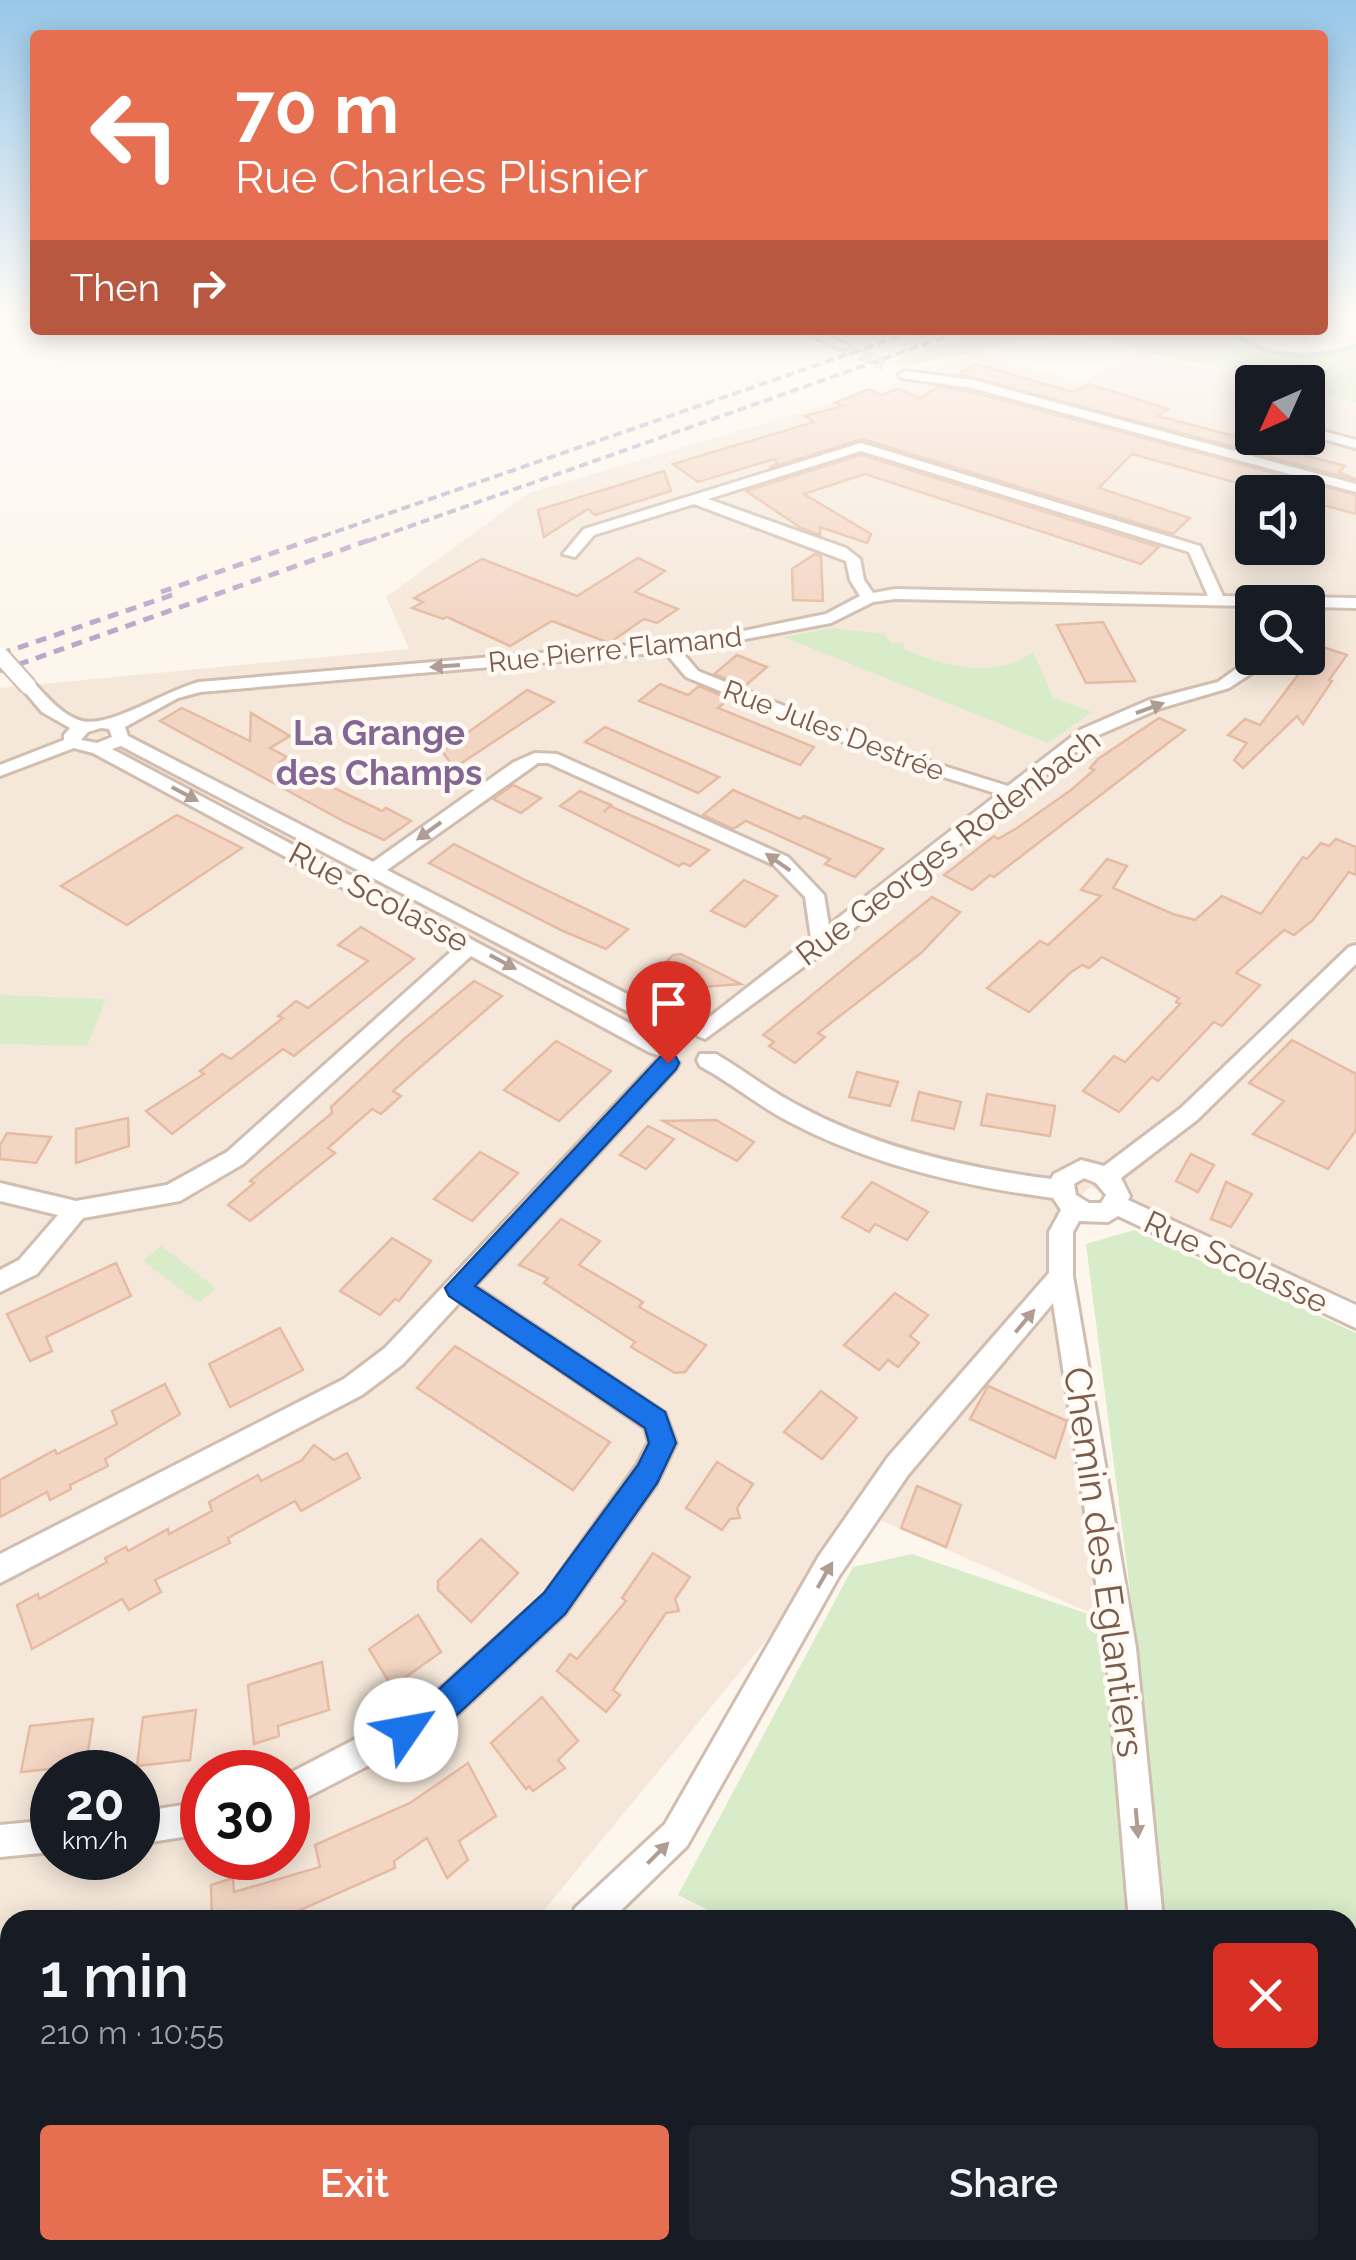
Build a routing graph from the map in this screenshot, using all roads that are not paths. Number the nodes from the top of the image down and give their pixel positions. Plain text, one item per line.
1 (1107, 421) edge
2 (1325, 436) edge
3 (1356, 444) edge
4 (1237, 456) joint
5 (1356, 488) edge
6 (694, 499) junction
7 (570, 554) dead end
8 (869, 598) junction
9 (1216, 600) junction
10 (1235, 601) edge
11 (1325, 603) edge
12 (1356, 603) edge
13 (670, 649) junction
14 (0, 655) edge
15 (1237, 675) edge
16 (118, 732) junction
17 (78, 736) junction
18 (98, 749) junction
19 (0, 771) edge
20 (1010, 792) junction
21 (376, 869) junction
22 (822, 943) junction
23 (471, 945) junction
24 (1356, 952) edge
25 (680, 1026) junction
26 (705, 1031) junction
27 (662, 1055) junction
28 (708, 1060) junction
29 (1107, 1176) junction
30 (0, 1192) edge
31 (1067, 1199) junction
32 (1116, 1205) junction
33 (76, 1210) junction
34 (1061, 1276) junction
35 (0, 1282) edge
36 (458, 1288) junction
37 (1356, 1318) edge
38 (0, 1569) edge
39 (310, 1780) edge
40 (30, 1838) edge
41 (0, 1841) edge
42 (598, 1910) edge
43 (1145, 1910) edge

1 - 4 street
2 - 3 street
4 - 5 street
6 - 7 street
6 - 8 street
6 - 9 street
8 - 9 street, Rue Pierre Flamand
8 - 13 street, Rue Pierre Flamand
9 - 10 street, Rue Pierre Flamand
11 - 12 street, Rue Pierre Flamand
13 -> 16 street, Rue Pierre Flamand
13 - 20 street, Rue Jules Destrée
14 - 17 street, bridge
20 -> 15 street, Rue Georges Rodenbach
16 - 17 street
16 - 18 street, Rue Pierre Flamand
16 - 21 street, Rue Scolasse
17 - 18 street, Rue Scolasse
17 - 19 street
18 -> 23 street, Rue Scolasse
20 - 22 street, Rue Georges Rodenbach
22 -> 21 street
21 - 25 street, Rue Scolasse
22 - 26 street, Rue Georges Rodenbach
23 -> 27 street, Rue Scolasse
23 - 33 street
24 - 29 street
25 - 26 street
25 - 27 street
26 - 28 street
27 - 28 street
27 - 36 street
28 - 31 street
29 - 31 street
29 - 32 street
30 - 33 street
31 - 32 street
31 - 34 street, Chemin des Eglantiers
32 - 37 street, Rue Scolasse
33 - 35 street
42 -> 34 street
34 -> 43 street, Chemin des Eglantiers
36 - 38 street
36 - 39 street
40 - 41 street

